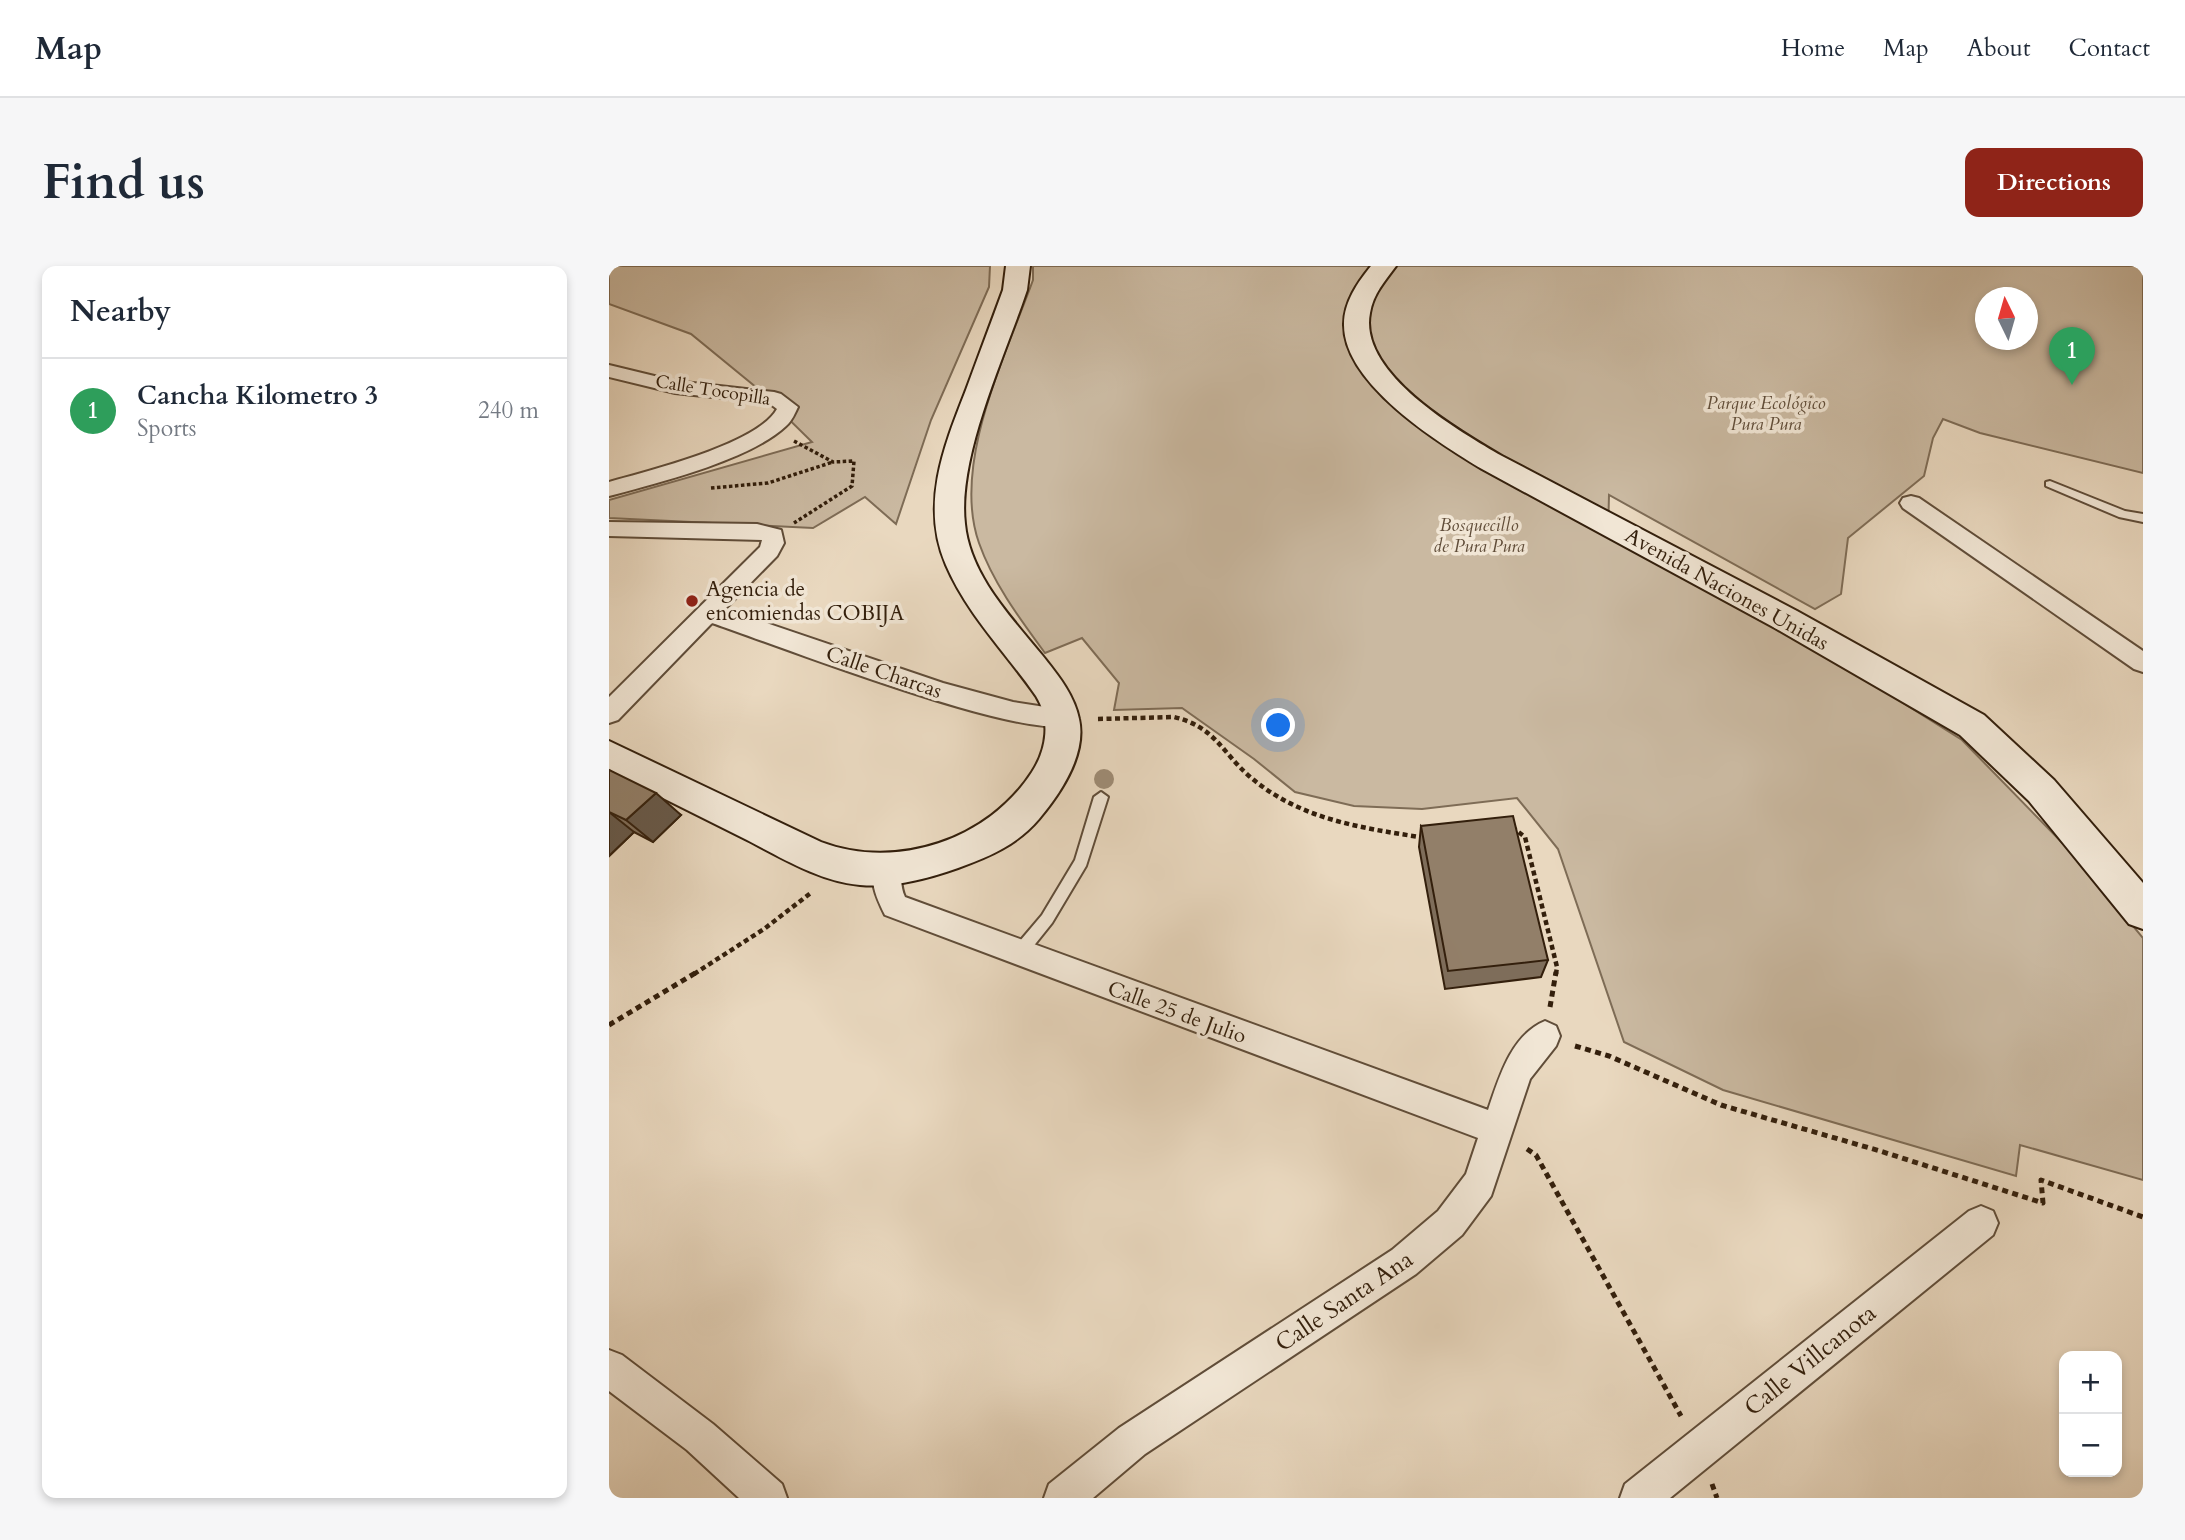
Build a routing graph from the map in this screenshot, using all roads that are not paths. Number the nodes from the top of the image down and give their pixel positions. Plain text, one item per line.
1 (1018, 266) edge
2 (1384, 266) edge
3 (609, 371) edge
4 (2050, 484) dead end
5 (609, 489) edge
6 (1911, 503) dead end
7 (2143, 518) edge
8 (609, 529) edge
9 (709, 613) junction
10 (2143, 663) edge
11 (609, 712) edge
12 (1062, 718) junction
13 (609, 755) edge
14 (1101, 797) dead end
15 (887, 869) junction
16 (2143, 912) edge
17 (1019, 953) junction
18 (1545, 1036) road end
19 (1497, 1129) junction
20 (1982, 1223) dead end
21 (609, 1368) edge
22 (768, 1498) edge
23 (1063, 1498) edge
24 (1639, 1498) edge

1 - 12 street
2 - 16 street, Avenida Naciones Unidas
3 - 5 street, Calle Tocopilla
4 - 7 lane
6 - 10 street
8 - 9 street
9 - 11 street
9 - 12 street, Calle Charcas
12 - 15 street
13 - 15 street
14 - 17 lane
15 - 17 street, Calle 25 de Julio
17 - 19 street, Calle 25 de Julio
18 - 19 street, Calle Santa Ana
19 - 23 street, Calle Santa Ana
20 - 24 street, Calle Villcanota
21 - 22 street

